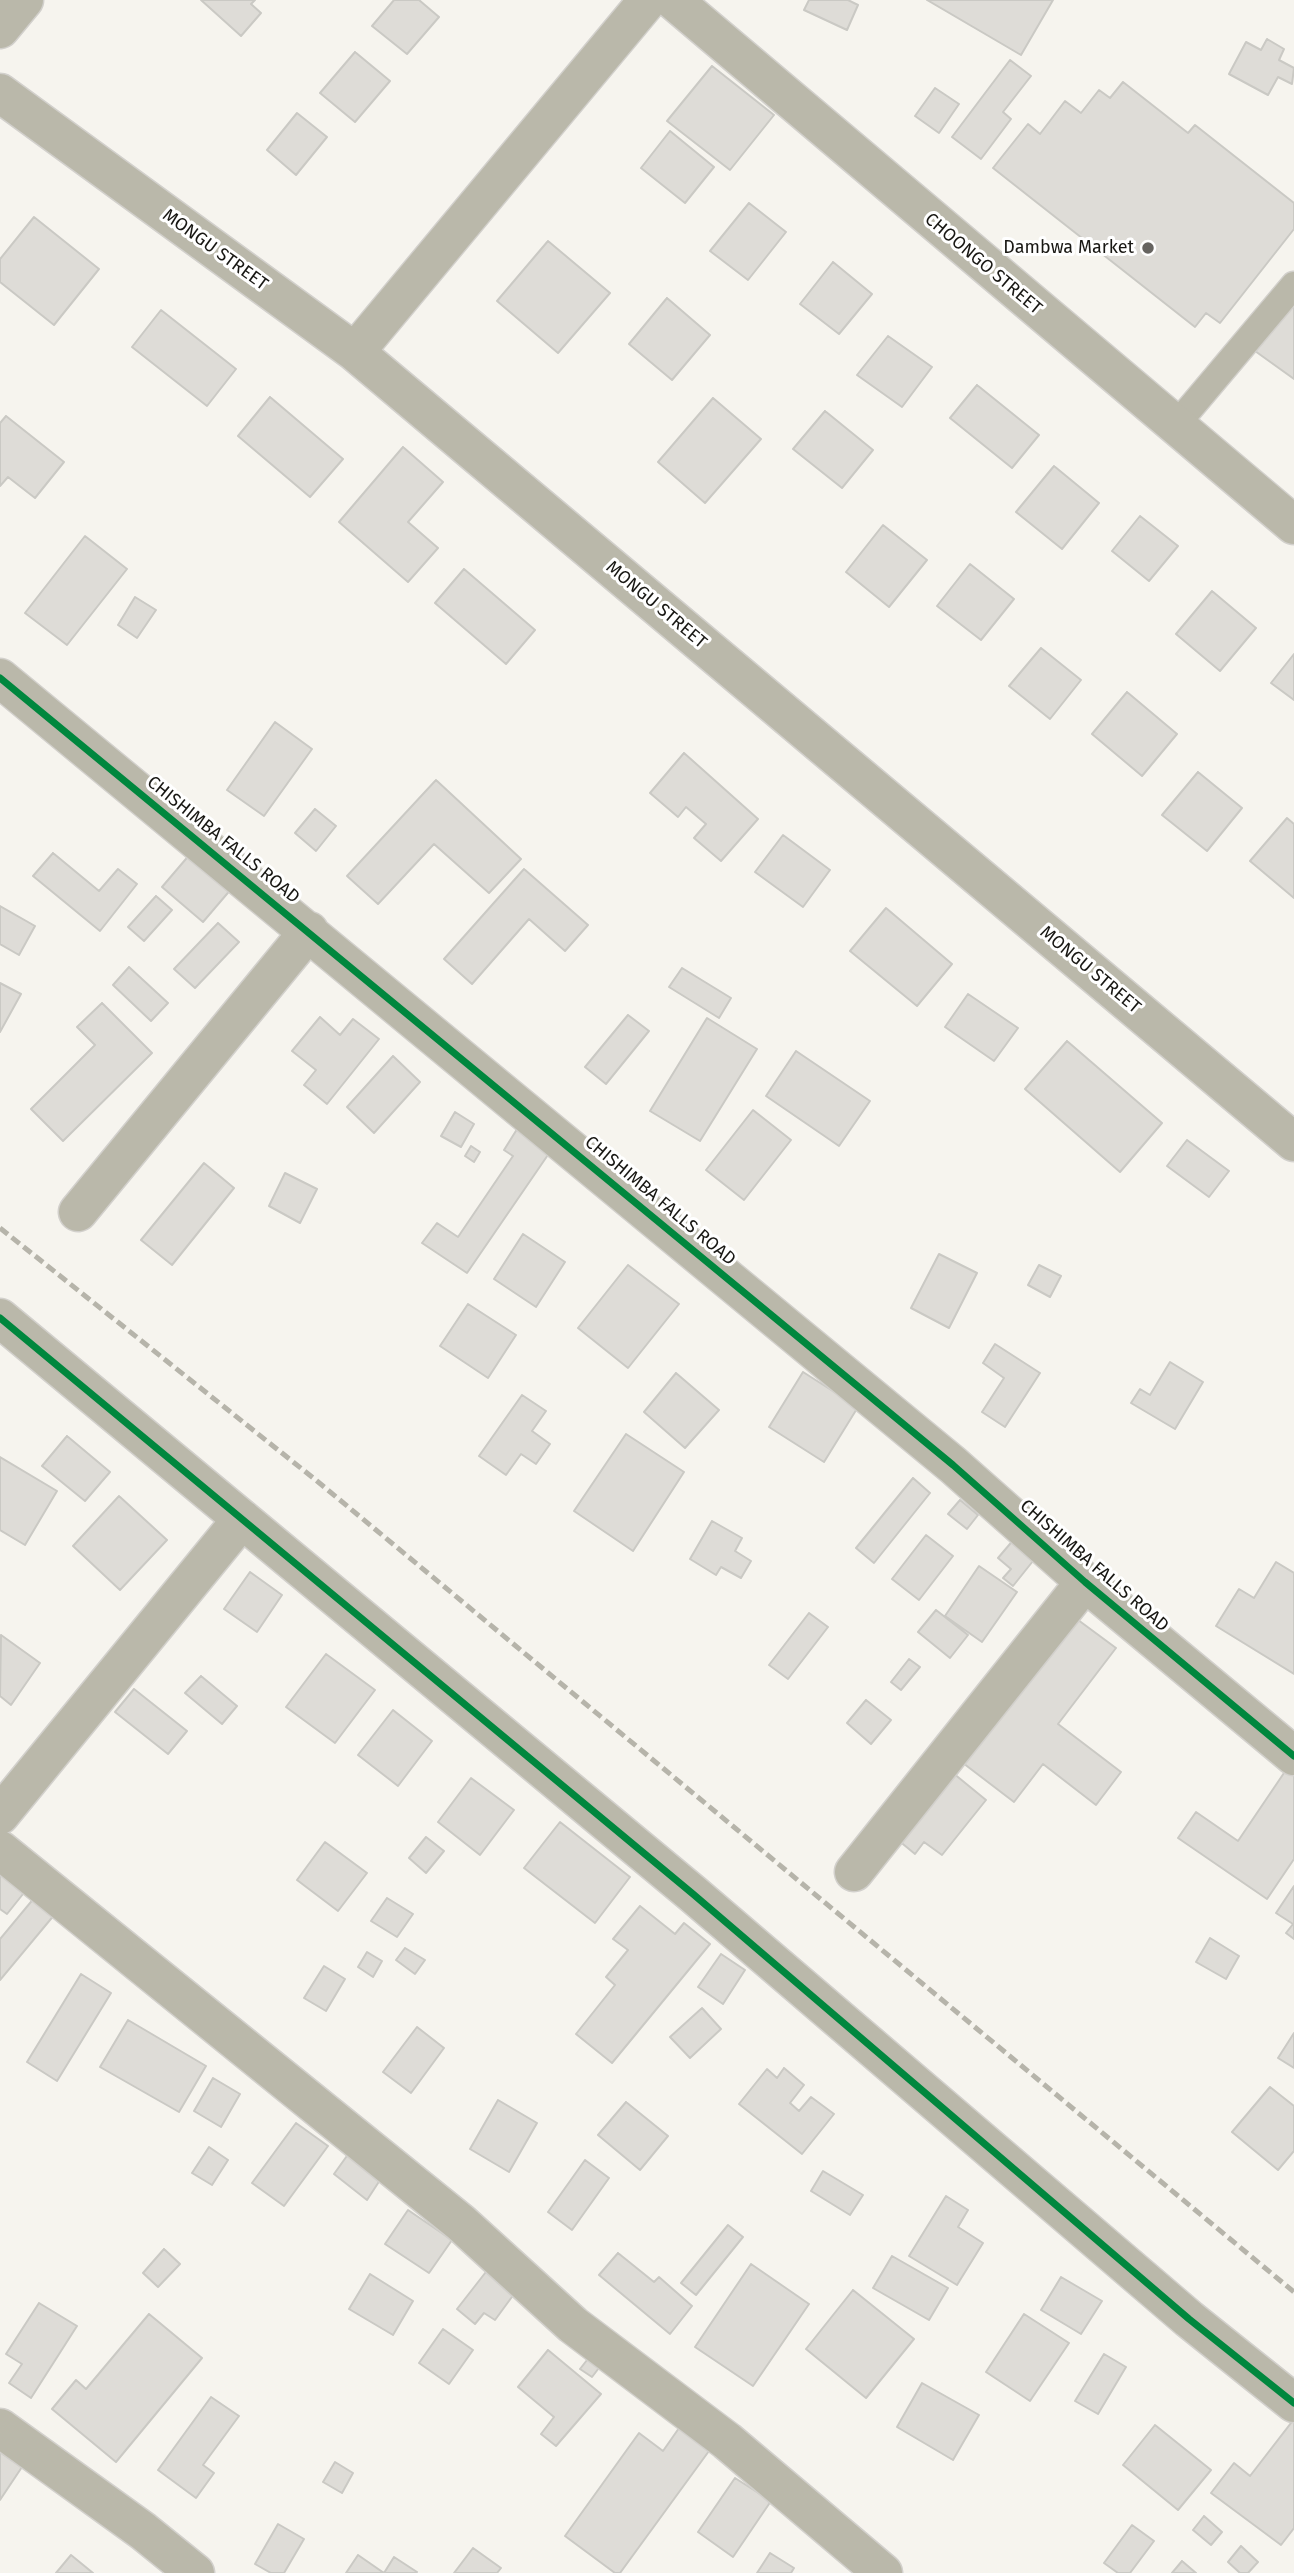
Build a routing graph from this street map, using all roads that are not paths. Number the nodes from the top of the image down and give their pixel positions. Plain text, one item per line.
1 (24, 0) edge
2 (648, 0) edge
3 (673, 0) edge
4 (0, 29) edge
5 (0, 93) edge
6 (1294, 285) edge
7 (355, 352) junction
8 (1176, 425) junction
9 (1294, 525) edge
10 (0, 678) edge
11 (309, 930) junction
12 (1294, 1142) edge
13 (78, 1212) dead end
14 (0, 1318) edge
15 (242, 1519) junction
16 (1085, 1582) junction
17 (1294, 1756) edge
18 (0, 1815) edge
19 (0, 1850) edge
20 (854, 1872) dead end
21 (1294, 2403) edge
22 (0, 2428) edge
23 (195, 2573) edge
24 (883, 2573) edge

1 - 4 street
2 - 7 street
3 - 8 street, CHOONGO STREET
5 - 7 street, MONGU STREET
6 - 8 lane
7 - 12 street, MONGU STREET
8 - 9 street, CHOONGO STREET
10 - 11 street, CHISHIMBA FALLS ROAD
11 - 13 street
11 - 16 street, CHISHIMBA FALLS ROAD
14 - 15 street
15 - 18 street
15 - 21 street
16 - 17 street, CHISHIMBA FALLS ROAD
16 - 20 street
19 - 24 street
22 - 23 street

